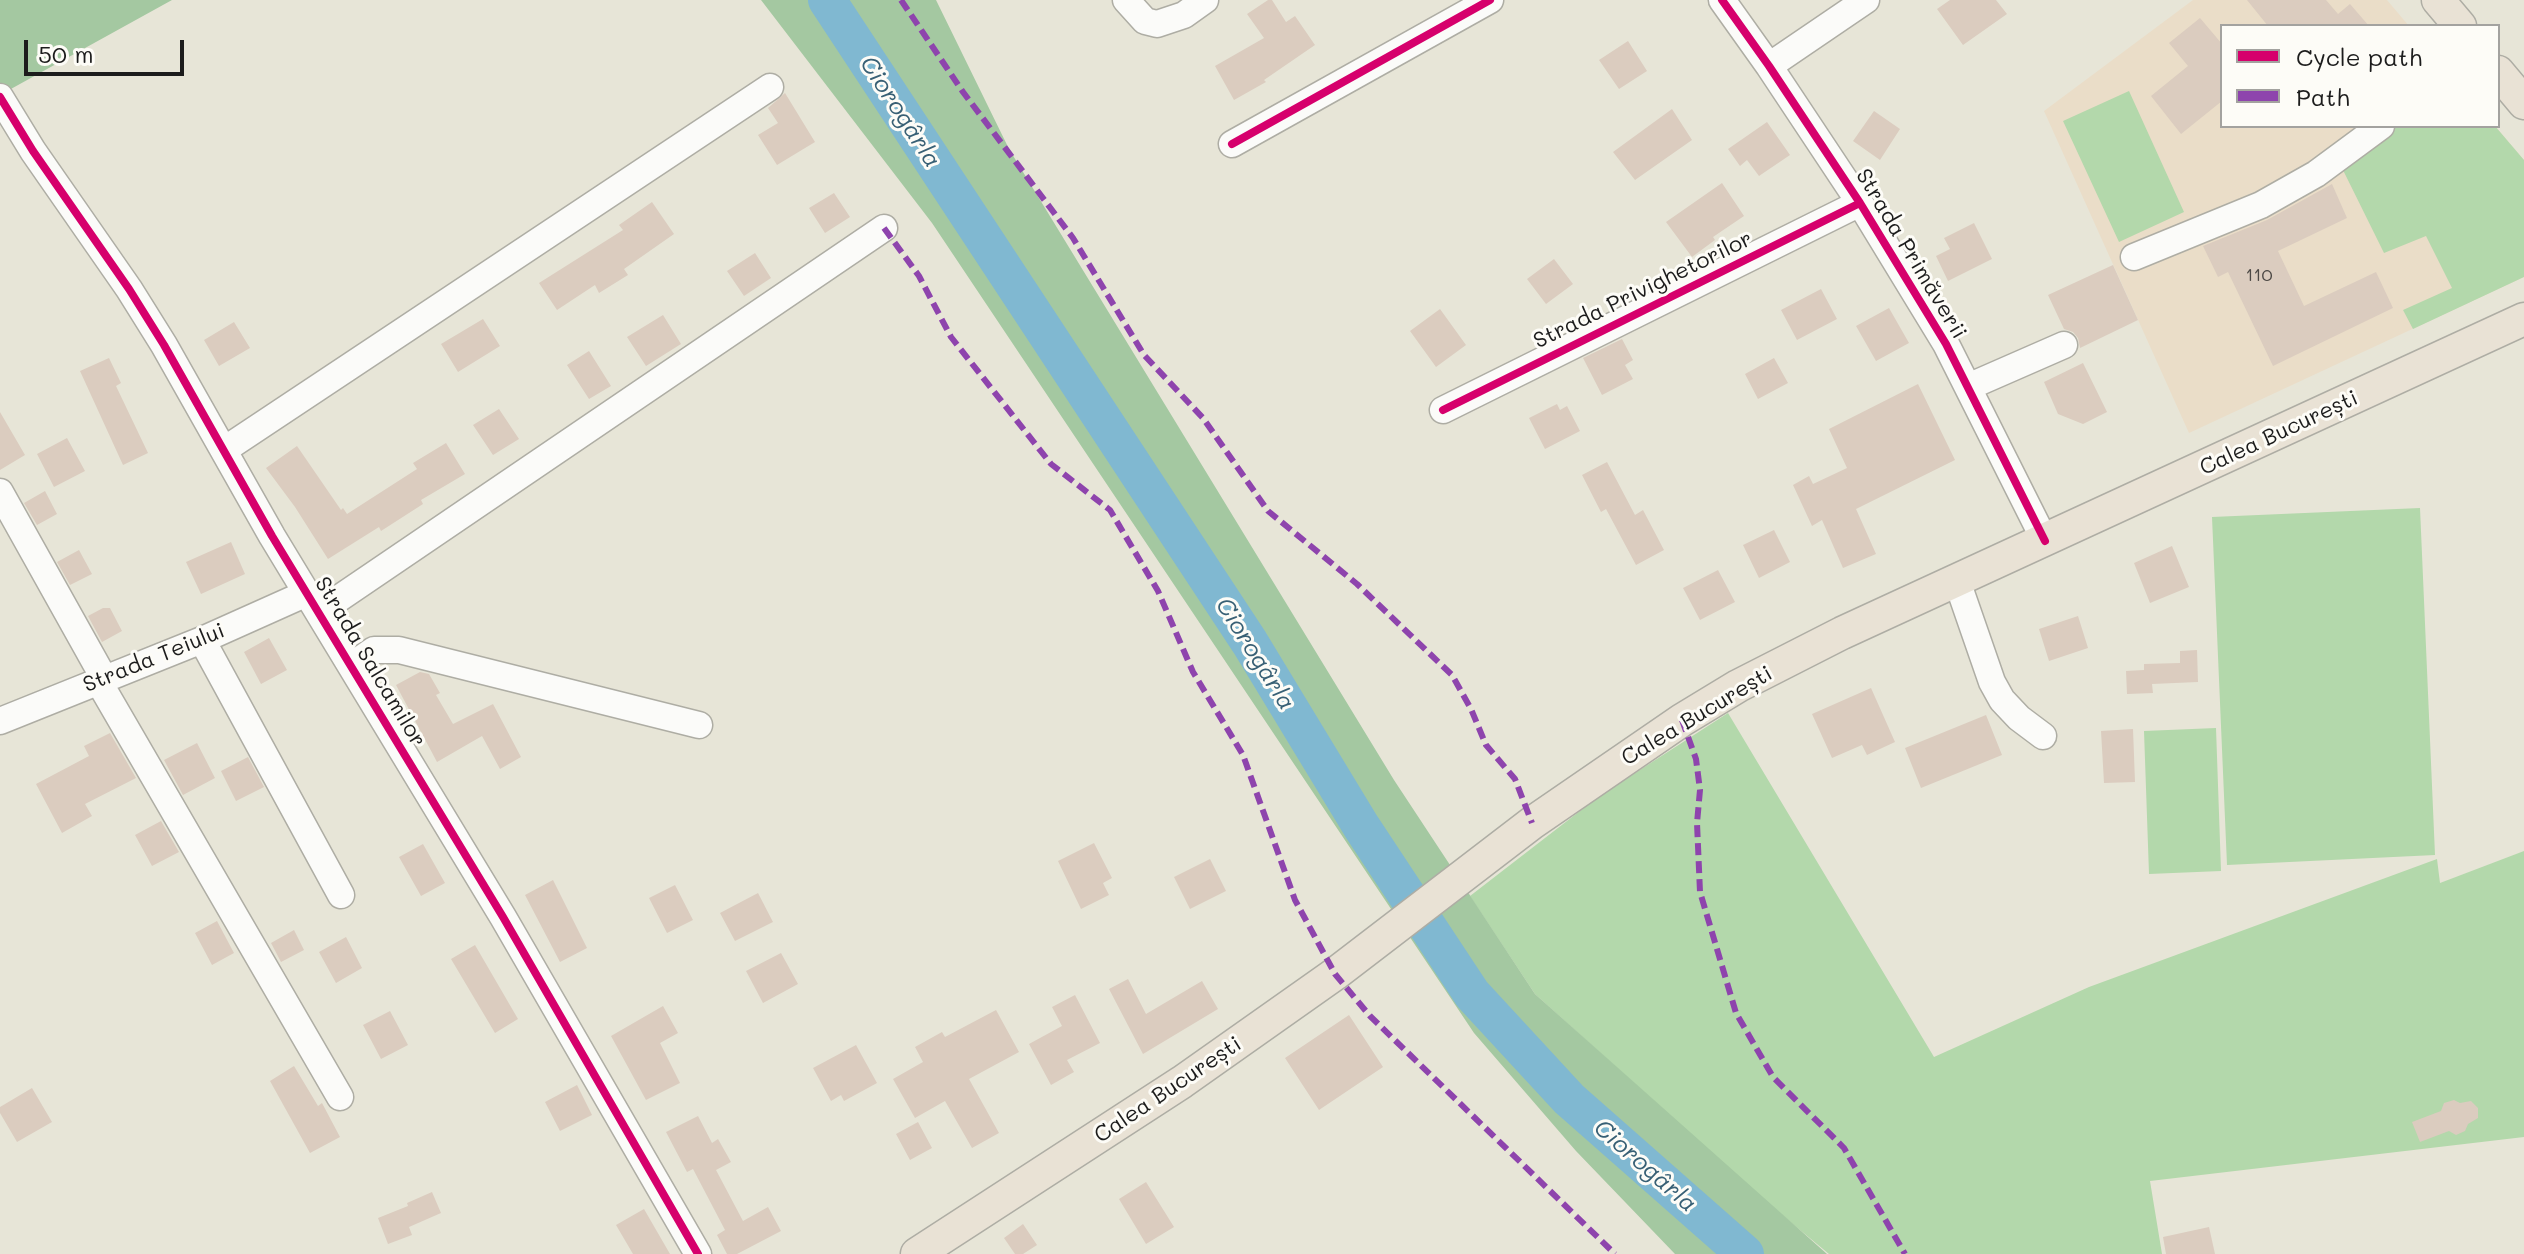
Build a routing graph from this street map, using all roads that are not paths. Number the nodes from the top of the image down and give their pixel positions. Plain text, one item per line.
1 (1126, 0) edge
2 (1205, 0) edge
3 (1490, 0) edge
4 (1722, 0) edge
5 (1866, 0) edge
6 (2438, 0) edge
7 (2458, 24) edge
8 (1769, 66) junction
9 (770, 87) dead end
10 (0, 97) edge
11 (2378, 128) edge
12 (1232, 144) dead end
13 (1860, 203) junction
14 (884, 228) dead end
15 (2134, 257) dead end
16 (2524, 319) edge
17 (2064, 345) dead end
18 (1968, 387) junction
19 (1443, 410) dead end
20 (224, 450) junction
21 (0, 492) edge
22 (2045, 541) junction
23 (1957, 581) junction
24 (313, 602) junction
25 (202, 640) junction
26 (351, 666) junction
27 (102, 681) junction
28 (0, 721) edge
29 (699, 725) dead end
30 (2043, 736) dead end
31 (341, 895) dead end
32 (340, 1097) dead end
33 (929, 1246) edge
34 (698, 1254) edge
35 (901, 1254) edge

1 - 2 street
3 - 12 street
4 - 8 street, Strada Primăverii
5 - 8 street
6 - 7 main road
8 - 13 street, Strada Primăverii
9 - 20 street
10 - 20 street, Strada Salcamilor
11 - 15 street
13 - 18 street, Strada Primăverii
13 - 19 street, Strada Privighetorilor
14 - 24 street, Strada Teiului
16 - 22 main road, Calea București
17 - 18 street
18 - 22 street, Strada Primăverii
20 - 24 street, Strada Salcamilor
21 - 27 street
22 - 23 main road, Calea București
23 - 30 street
23 - 33 main road, Calea București
24 - 25 street, Strada Teiului
24 - 26 street, Strada Salcamilor
25 - 27 street, Strada Teiului
25 - 31 street
26 - 29 street
26 - 34 street, Strada Salcamilor
27 - 28 street, Strada Teiului
27 - 32 street
33 - 35 main road, Calea București

